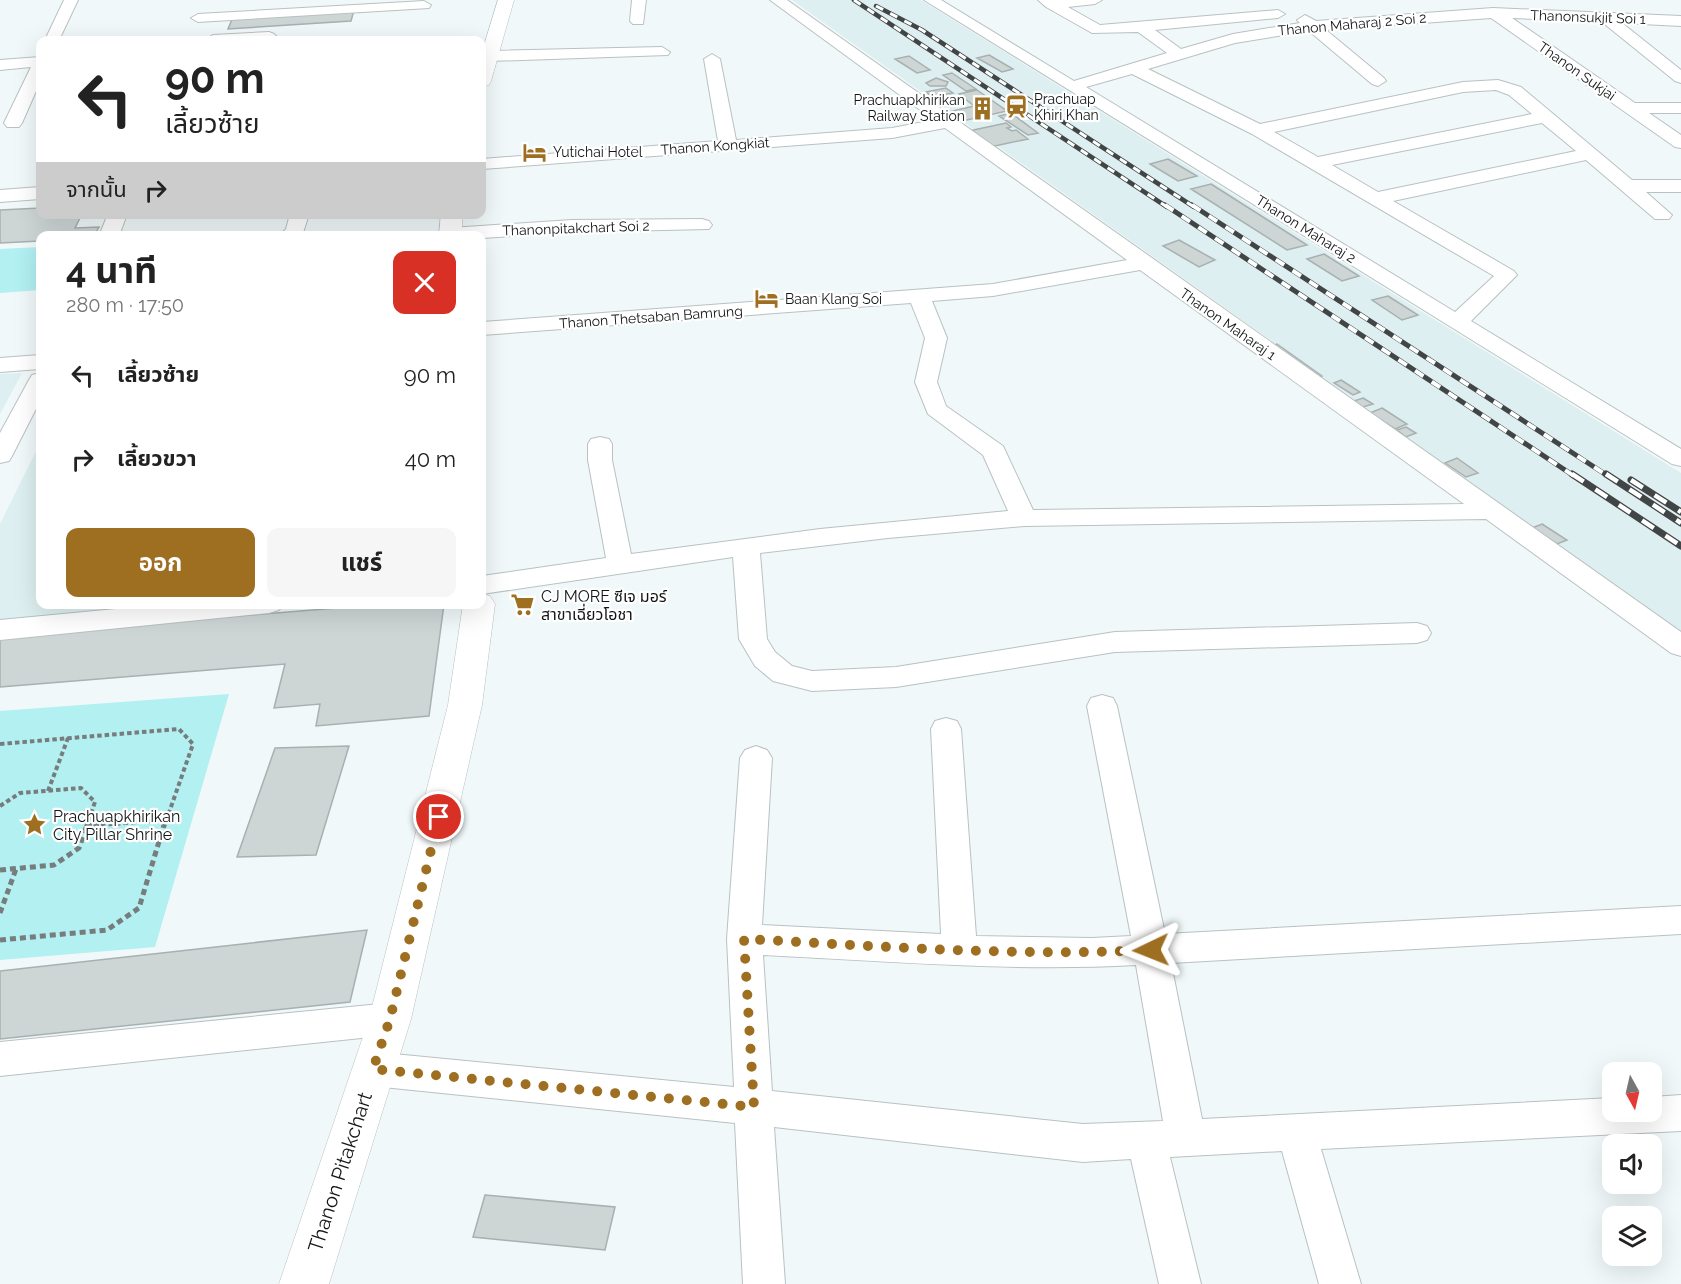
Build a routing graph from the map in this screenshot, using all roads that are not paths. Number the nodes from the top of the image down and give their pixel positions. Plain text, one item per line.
1 (71, 0) edge
2 (203, 0) edge
3 (506, 0) edge
4 (516, 0) edge
5 (639, 0) edge
6 (777, 0) edge
7 (931, 0) edge
8 (1095, 0) edge
9 (1280, 0) edge
10 (1473, 0) edge
11 (1048, 2) edge
12 (424, 5) dead end
13 (1371, 6) dead end
14 (1295, 12) junction
15 (1495, 14) junction
16 (1606, 18) junction
17 (1388, 19) junction
18 (638, 21) dead end
19 (1681, 21) edge
20 (1312, 26) junction
21 (1141, 27) junction
22 (54, 36) edge
23 (662, 52) dead end
24 (1179, 55) junction
25 (490, 56) junction
26 (712, 59) dead end
27 (36, 63) edge
28 (0, 65) edge
29 (486, 68) edge
30 (1135, 69) junction
31 (36, 72) edge
32 (1681, 78) edge
33 (1378, 81) dead end
34 (1072, 86) junction
35 (1630, 108) junction
36 (1681, 108) edge
37 (1545, 117) junction
38 (13, 123) dead end
39 (947, 123) junction
40 (1258, 130) junction
41 (1681, 143) edge
42 (728, 146) junction
43 (1589, 154) junction
44 (1317, 163) junction
45 (486, 164) edge
46 (1627, 186) junction
47 (1681, 186) edge
48 (36, 193) edge
49 (0, 196) edge
50 (1378, 198) junction
51 (1662, 215) dead end
52 (702, 225) dead end
53 (451, 228) edge
54 (1143, 263) junction
55 (919, 296) junction
56 (1457, 322) junction
57 (486, 329) edge
58 (36, 362) edge
59 (0, 365) edge
60 (36, 388) edge
61 (600, 444) dead end
62 (0, 456) edge
63 (1681, 459) edge
64 (1491, 511) junction
65 (1024, 518) junction
66 (746, 546) junction
67 (620, 564) junction
68 (486, 585) edge
69 (217, 609) edge
70 (478, 609) edge
71 (0, 630) edge
72 (1417, 633) dead end
73 (1681, 646) edge
74 (1102, 706) dead end
75 (946, 729) dead end
76 (756, 758) dead end
77 (1681, 920) edge
78 (744, 939) junction
79 (959, 950) junction
80 (1151, 950) junction
81 (390, 1019) junction
82 (0, 1059) edge
83 (373, 1069) junction
84 (754, 1107) junction
85 (1681, 1113) edge
86 (1296, 1131) junction
87 (1186, 1137) junction
88 (1146, 1140) junction
89 (304, 1284) edge
90 (764, 1284) edge
91 (1180, 1284) edge
92 (1340, 1284) edge

1 - 22 street
2 - 12 street
3 - 4 street
3 - 25 main road
5 - 18 street
6 - 39 street, Thanon Maharaj 1
7 - 34 street, Thanon Maharaj 2
8 - 11 street
9 - 14 street
10 - 15 street, Thanon Sukjai
11 - 21 street
13 - 17 street
14 - 20 street
14 - 21 street
15 - 16 street, Thanonsukjit Soi 1
15 - 17 street, Thanon Maharaj 2 Soi 2
15 - 35 street, Thanon Sukjai
16 - 19 street, Thanonsukjit Soi 1
16 - 32 street
17 - 20 street, Thanon Maharaj 2 Soi 2
20 - 24 street, Thanon Maharaj 2 Soi 2
20 - 33 street
21 - 24 street
23 - 25 street
24 - 30 street, Thanon Maharaj 2 Soi 2
25 - 29 main road
26 - 42 street
27 - 28 street
30 - 34 street, Thanon Maharaj 2 Soi 2
30 - 40 street
31 - 38 street
34 - 56 street, Thanon Maharaj 2
35 - 36 street
35 - 41 street, Thanon Sukjai
37 - 40 street
37 - 43 street
37 - 44 street
39 - 42 street, Thanon Kongkiat
39 - 54 street, Thanon Maharaj 1
40 - 44 street
42 - 45 street, Thanon Kongkiat
43 - 46 street
43 - 50 street
44 - 50 street
46 - 47 street
46 - 51 street
48 - 49 street
50 - 56 street
52 - 53 street, Thanonpitakchart Soi 2
54 - 55 street, Thanon Thetsaban Bamrung
54 - 64 street, Thanon Maharaj 1
55 - 57 street, Thanon Thetsaban Bamrung
55 - 65 street
56 - 63 street, Thanon Maharaj 2
58 - 59 street
60 - 62 street
61 - 67 street
64 - 65 street
64 - 73 street, Thanon Maharaj 1
65 - 66 street
66 - 67 street
66 - 72 street
67 - 68 street
69 - 71 street
70 - 81 main road, Thanon Pitakchart
74 - 80 street
75 - 79 street
76 - 78 street
77 - 80 street
78 - 79 street
78 - 84 street
79 - 80 street
80 - 87 street
81 - 82 street
81 - 83 main road, Thanon Pitakchart
83 - 84 street
83 - 89 main road, Thanon Pitakchart
84 - 88 street
84 - 90 street
85 - 86 street
86 - 87 street
86 - 92 street
87 - 88 street
88 - 91 street

